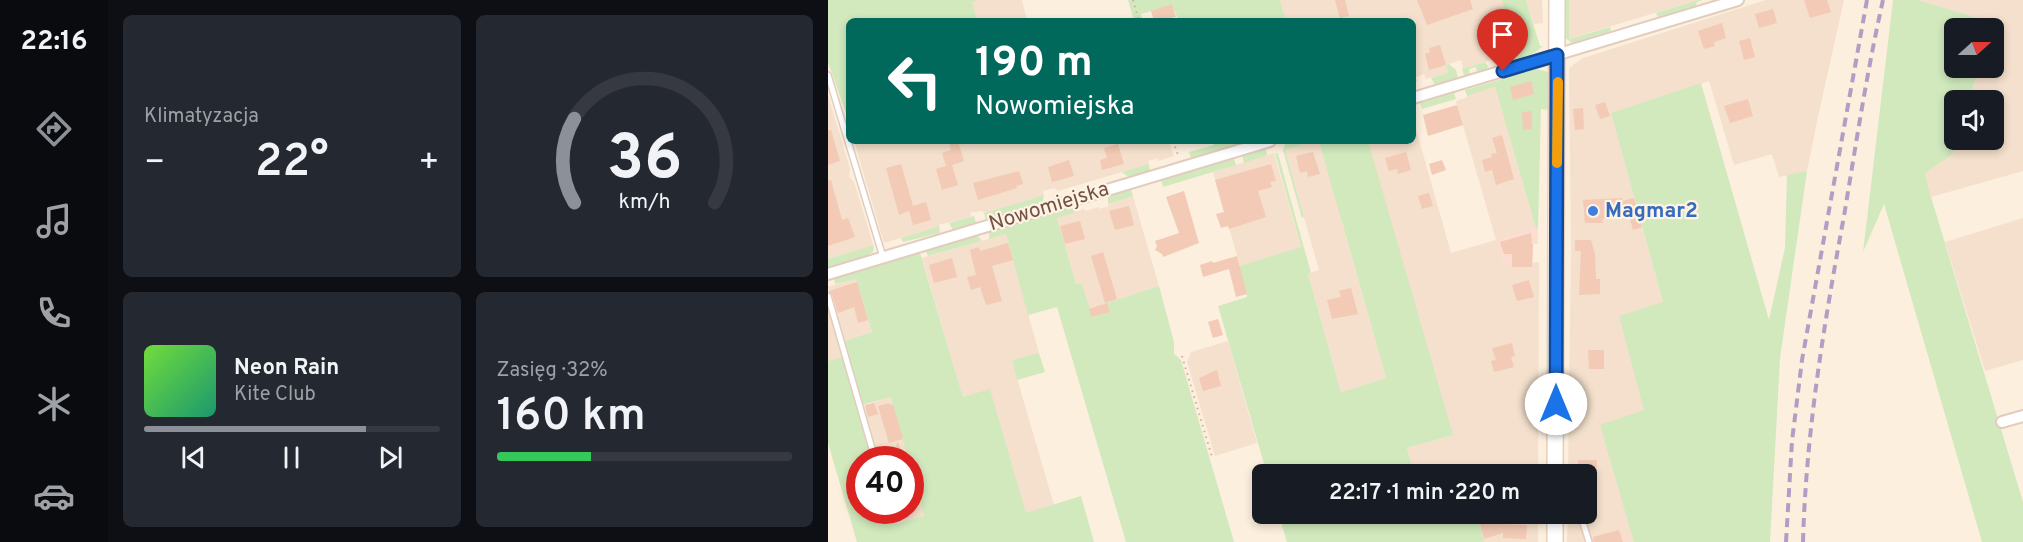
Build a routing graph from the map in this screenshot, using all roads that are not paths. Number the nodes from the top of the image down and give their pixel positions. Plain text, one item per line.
1 (1557, 0) edge
2 (1738, 0) edge
3 (1557, 55) junction
4 (828, 75) edge
5 (1416, 97) edge
6 (846, 135) edge
7 (849, 144) edge
8 (1260, 144) edge
9 (883, 257) junction
10 (828, 274) edge
11 (828, 297) edge
12 (2023, 416) edge
13 (2002, 422) dead end
14 (871, 446) edge
15 (1555, 464) edge
16 (1555, 524) edge
17 (1583, 524) edge
18 (1555, 542) edge
19 (1589, 542) edge

1 - 3 street
2 - 3 street
3 - 5 street
3 - 15 street
4 - 6 lane
7 - 9 lane
8 - 9 street, Nowomiejska
9 - 10 street, Nowomiejska
11 - 14 lane
12 - 13 street
16 - 18 street
17 - 19 lane

